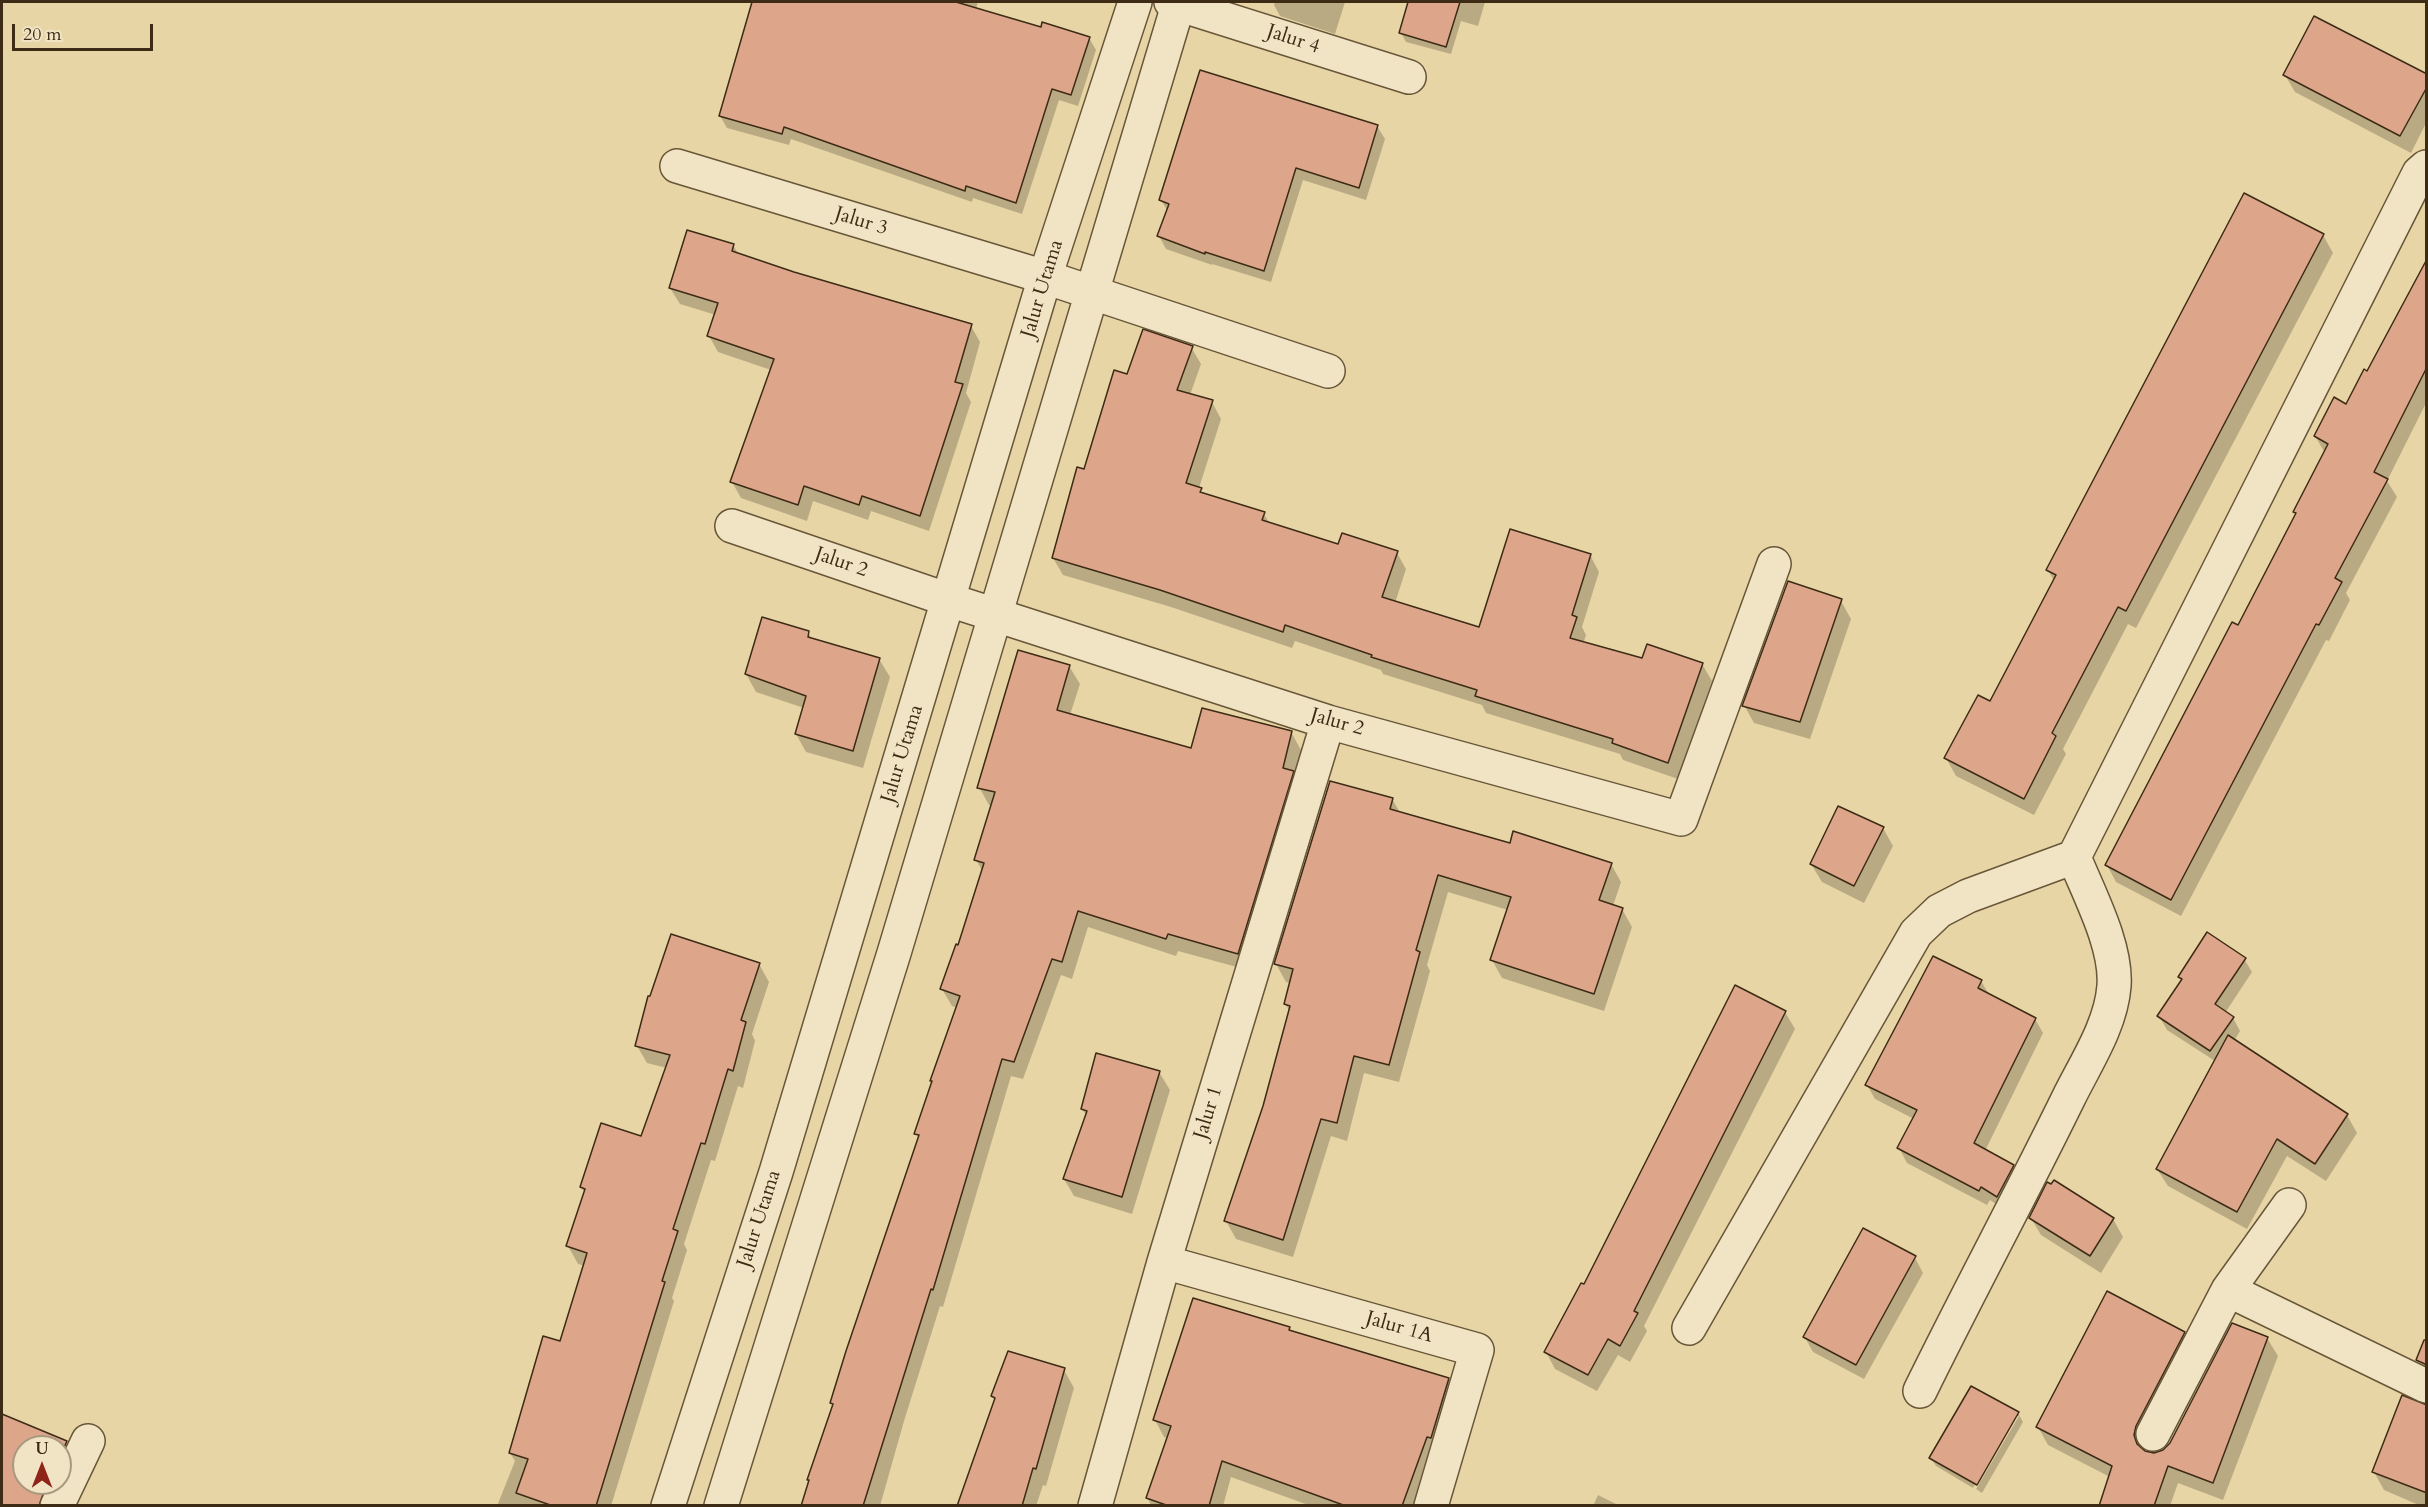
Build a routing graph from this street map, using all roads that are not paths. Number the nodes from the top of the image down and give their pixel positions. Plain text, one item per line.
1 (1135, 2) edge
2 (1176, 2) edge
3 (1409, 77) dead end
4 (676, 166) dead end
5 (2427, 167) edge
6 (1045, 277) junction
7 (1093, 293) junction
8 (1328, 371) dead end
9 (732, 526) dead end
10 (1774, 564) dead end
11 (949, 600) junction
12 (995, 615) junction
13 (1328, 722) junction
14 (2074, 857) junction
15 (776, 1172) junction
16 (820, 1187) junction
17 (2289, 1205) dead end
18 (1164, 1262) junction
19 (2228, 1290) junction
20 (1689, 1328) dead end
21 (2427, 1386) edge
22 (1920, 1391) dead end
23 (2153, 1434) dead end
24 (88, 1441) dead end
25 (57, 1506) edge
26 (668, 1506) edge
27 (721, 1506) edge
28 (1095, 1506) edge
29 (1431, 1506) edge

1 - 6 street, Jalur Utama
2 - 3 street, Jalur 4
2 - 7 street
4 - 6 street, Jalur 3
5 - 14 street
6 - 7 street, Jalur 3
6 - 11 street, Jalur Utama
7 - 8 street
7 - 12 street
9 - 11 street, Jalur 2
10 - 13 street, Jalur 2
11 - 12 street, Jalur 2
11 - 15 street, Jalur Utama
12 - 13 street, Jalur 2
12 - 16 street
13 - 18 street, Jalur 1
14 - 20 street
14 - 22 street
15 - 16 street
15 - 26 street, Jalur Utama
16 - 27 street
17 - 19 street
18 - 28 street, Jalur 1
18 - 29 street, Jalur 1A
19 - 21 street
19 - 23 street
24 - 25 street

